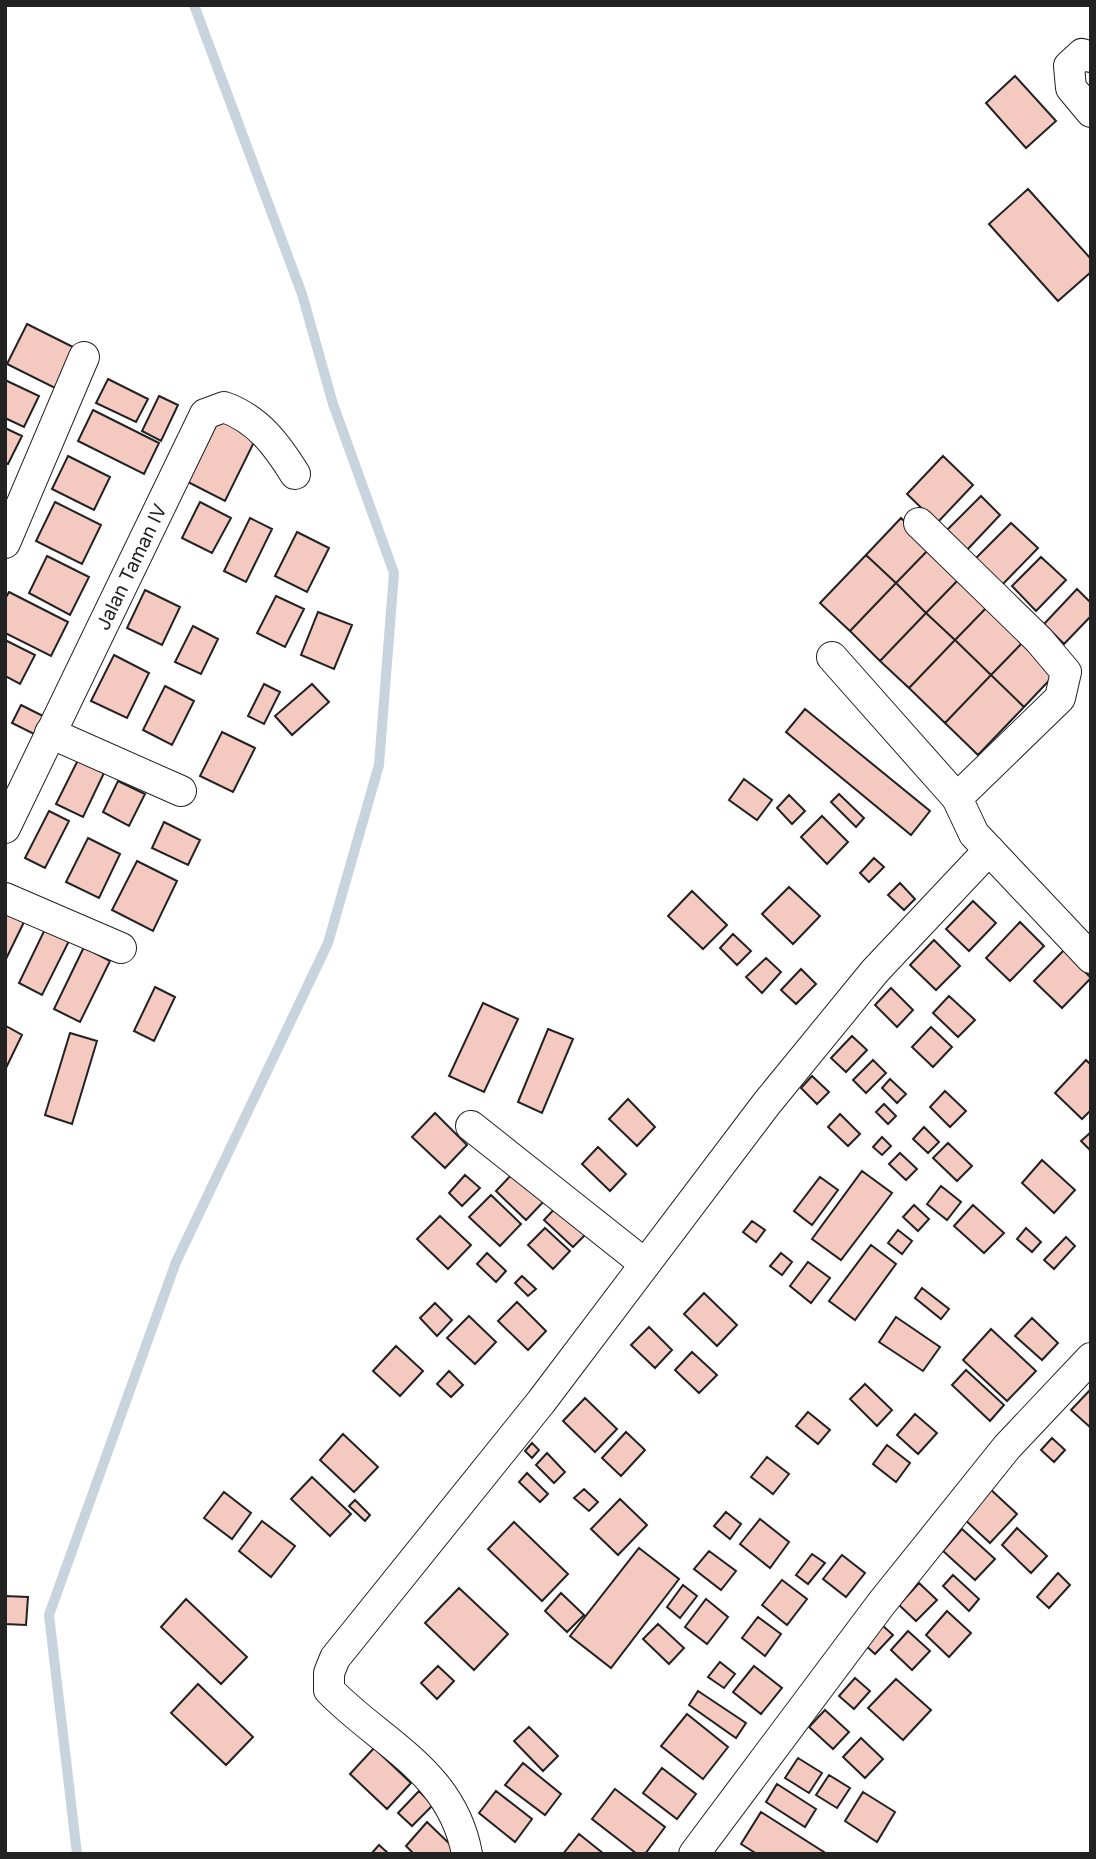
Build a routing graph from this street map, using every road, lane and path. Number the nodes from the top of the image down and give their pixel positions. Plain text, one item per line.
1 (1091, 57) edge
2 (1091, 112) edge
3 (84, 358) dead end
4 (295, 474) dead end
5 (919, 523) dead end
6 (5, 543) edge
7 (832, 657) dead end
8 (50, 733) junction
9 (181, 790) dead end
10 (957, 799) junction
11 (5, 828) edge
12 (989, 850) junction
13 (5, 898) edge
14 (121, 948) dead end
15 (1091, 958) edge
16 (471, 1126) dead end
17 (645, 1264) junction
18 (1091, 1358) edge
19 (467, 1854) edge
20 (694, 1854) edge

1 - 2 street
3 - 6 street
4 - 8 street, Jalan Taman IV
5 - 10 street
7 - 10 street
8 - 9 street
8 - 11 street, Jalan Taman IV
10 - 12 street
12 - 15 street
12 - 17 street
13 - 14 street
16 - 17 street
17 - 19 street
18 - 20 street

